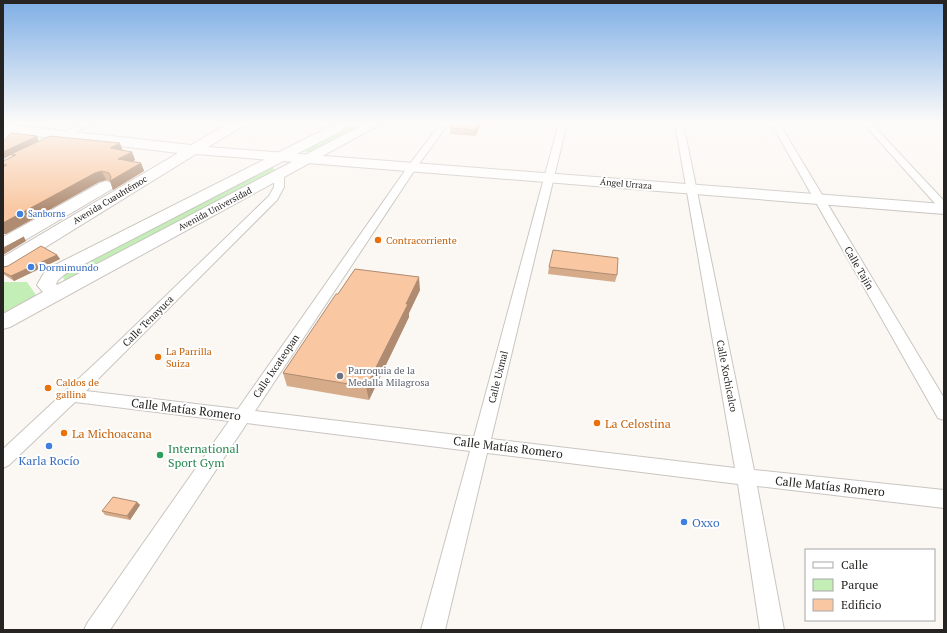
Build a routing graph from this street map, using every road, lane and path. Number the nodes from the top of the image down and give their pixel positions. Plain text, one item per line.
1 (164, 153) edge
2 (190, 153) edge
3 (222, 153) edge
4 (291, 153) edge
5 (321, 153) edge
6 (423, 153) edge
7 (555, 153) edge
8 (684, 153) edge
9 (792, 153) edge
10 (894, 153) edge
11 (281, 158) junction
12 (307, 160) junction
13 (412, 168) junction
14 (279, 175) junction
15 (548, 178) junction
16 (691, 190) junction
17 (819, 199) junction
18 (944, 208) edge
19 (3, 245) edge
20 (3, 265) edge
21 (55, 293) junction
22 (3, 322) edge
23 (72, 395) junction
24 (944, 413) edge
25 (242, 415) junction
26 (481, 444) junction
27 (3, 460) edge
28 (746, 477) junction
29 (944, 499) edge
30 (96, 630) edge
31 (433, 630) edge
32 (772, 630) edge

1 - 19 main road, Avenida Cuauhtémoc
2 - 20 main road, Avenida Cuauhtémoc
3 - 11 main road
4 - 11 main road, Avenida Universidad
5 - 12 main road, Avenida Universidad
6 - 13 street, Calle Ixcateopan
7 - 15 street, Calle Uxmal
8 - 16 street, Calle Xochicalco
9 - 17 street, Calle Tajín
10 - 18 street
11 - 12 main road, Ángel Urraza
11 - 21 main road, Avenida Universidad
12 - 13 main road, Ángel Urraza
12 - 14 main road, Avenida Universidad
13 - 15 main road, Ángel Urraza
13 - 25 street, Calle Ixcateopan
14 - 21 main road, Avenida Universidad
14 - 23 street, Calle Tenayuca
15 - 16 main road, Ángel Urraza
15 - 26 street, Calle Uxmal
16 - 17 main road, Ángel Urraza
16 - 28 street, Calle Xochicalco
17 - 18 main road, Ángel Urraza
17 - 24 street, Calle Tajín
21 - 22 main road, Avenida Universidad
23 - 25 street, Calle Matías Romero
23 - 27 street, Calle Tenayuca
25 - 26 street, Calle Matías Romero
25 - 30 street, Calle Ixcateopan
26 - 28 street, Calle Matías Romero
26 - 31 street, Calle Uxmal
28 - 29 street, Calle Matías Romero
28 - 32 street, Calle Xochicalco

